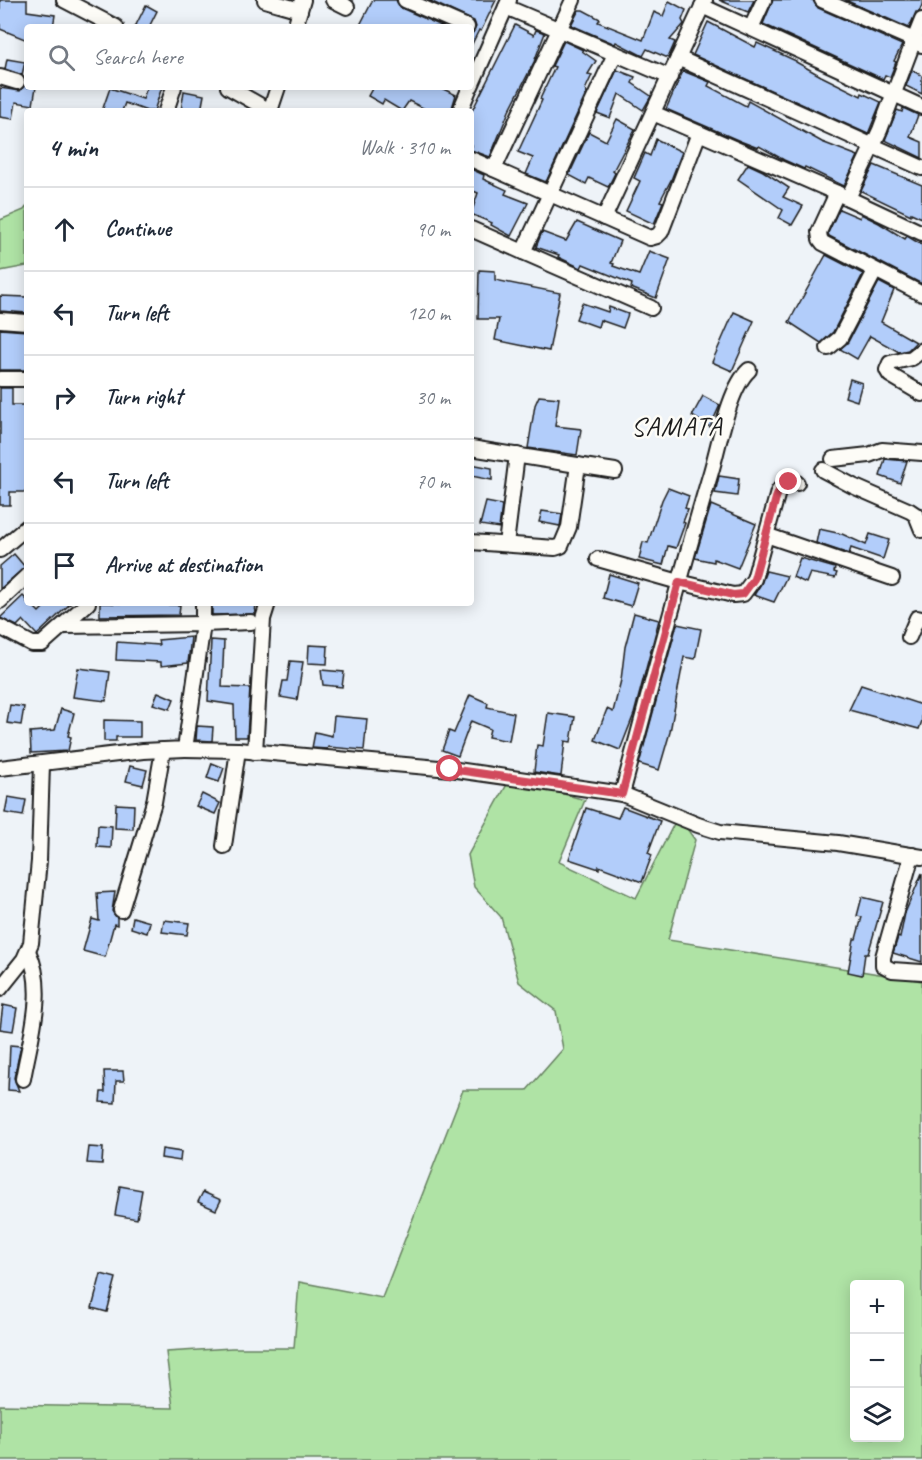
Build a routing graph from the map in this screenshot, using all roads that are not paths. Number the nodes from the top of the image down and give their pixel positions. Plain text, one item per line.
1 (64, 0) edge
2 (265, 0) edge
3 (333, 0) edge
4 (405, 0) edge
5 (573, 0) edge
6 (764, 0) edge
7 (822, 0) edge
8 (507, 3) edge
9 (703, 3) edge
10 (302, 5) edge
11 (347, 7) dead end
12 (922, 20) edge
13 (110, 24) edge
14 (297, 24) edge
15 (460, 24) edge
16 (751, 27) junction
17 (560, 28) junction
18 (474, 30) edge
19 (491, 38) junction
20 (918, 43) edge
21 (615, 54) junction
22 (678, 58) junction
23 (474, 72) edge
24 (0, 77) edge
25 (670, 77) junction
26 (17, 82) dead end
27 (173, 90) edge
28 (233, 90) edge
29 (277, 90) edge
30 (465, 90) edge
31 (894, 94) junction
32 (922, 107) edge
33 (167, 108) edge
34 (265, 108) edge
35 (271, 108) edge
36 (461, 108) edge
37 (653, 113) junction
38 (699, 133) junction
39 (872, 146) junction
40 (474, 160) edge
41 (922, 168) edge
42 (494, 169) junction
43 (550, 195) junction
44 (843, 196) junction
45 (604, 218) junction
46 (474, 230) edge
47 (922, 233) edge
48 (523, 252) junction
49 (875, 271) junction
50 (922, 294) edge
51 (651, 308) dead end
52 (0, 321) edge
53 (24, 322) edge
54 (828, 348) dead end
55 (922, 350) edge
56 (749, 370) dead end
57 (0, 379) edge
58 (24, 379) edge
59 (922, 394) edge
60 (474, 448) edge
61 (922, 453) edge
62 (517, 455) junction
63 (833, 459) dead end
64 (578, 465) junction
65 (823, 470) dead end
66 (615, 471) dead end
67 (796, 483) dead end
68 (24, 530) edge
69 (922, 530) edge
70 (766, 535) junction
71 (474, 542) edge
72 (506, 544) junction
73 (0, 550) edge
74 (598, 559) dead end
75 (892, 578) dead end
76 (24, 579) edge
77 (679, 582) junction
78 (0, 601) edge
79 (85, 606) edge
80 (203, 606) edge
81 (267, 606) edge
82 (920, 615) edge
83 (251, 622) dead end
84 (203, 624) junction
85 (64, 626) junction
86 (0, 627) edge
87 (909, 637) dead end
88 (185, 749) junction
89 (163, 750) junction
90 (238, 750) junction
91 (255, 752) junction
92 (42, 764) junction
93 (0, 768) edge
94 (622, 794) junction
95 (224, 846) dead end
96 (917, 856) edge
97 (121, 910) dead end
98 (28, 951) junction
99 (922, 972) edge
100 (0, 989) edge
101 (23, 1079) dead end

1 - 13 street
2 - 10 street
3 - 11 street
4 - 15 street
5 - 17 street
6 - 16 street
7 - 20 street
8 - 17 street
8 - 19 street
9 - 16 street
9 - 22 street
10 - 14 street
12 - 20 street
16 - 31 street
17 - 21 street
17 - 42 street
18 - 19 street
19 - 23 street
20 - 31 street
21 - 25 street
21 - 43 street
22 - 25 street
22 - 39 street
24 - 26 street
25 - 37 street
27 - 33 street
28 - 34 street
29 - 35 street
30 - 36 street
31 - 32 street
31 - 39 street
37 - 38 street
37 - 45 street
38 - 44 street
38 - 45 street
39 - 41 street
39 - 44 street
40 - 42 street
42 - 43 street
43 - 45 street
43 - 48 street
44 - 47 street
44 - 49 street
46 - 48 street
48 - 51 street
49 - 50 street
49 - 54 street
52 - 53 street
55 - 59 street
56 - 77 street
57 - 58 street
60 - 62 street
61 - 63 street
62 - 64 street
62 - 72 street
64 - 66 street
64 - 72 street
65 - 69 street
67 - 70 street
68 - 73 street
70 - 75 street
70 - 77 street
71 - 72 street
74 - 77 street
76 - 78 street
77 - 94 street
79 - 85 street
80 - 84 street
81 - 91 street
82 - 87 street
83 - 84 street
84 - 85 street
84 - 88 street
85 - 86 street
88 - 89 street
88 - 90 street
89 - 92 street
89 - 97 street
90 - 91 street
90 - 95 street
91 - 94 street
92 - 93 street
92 - 98 street
94 - 96 street
96 - 99 street
98 - 100 street
98 - 101 street

